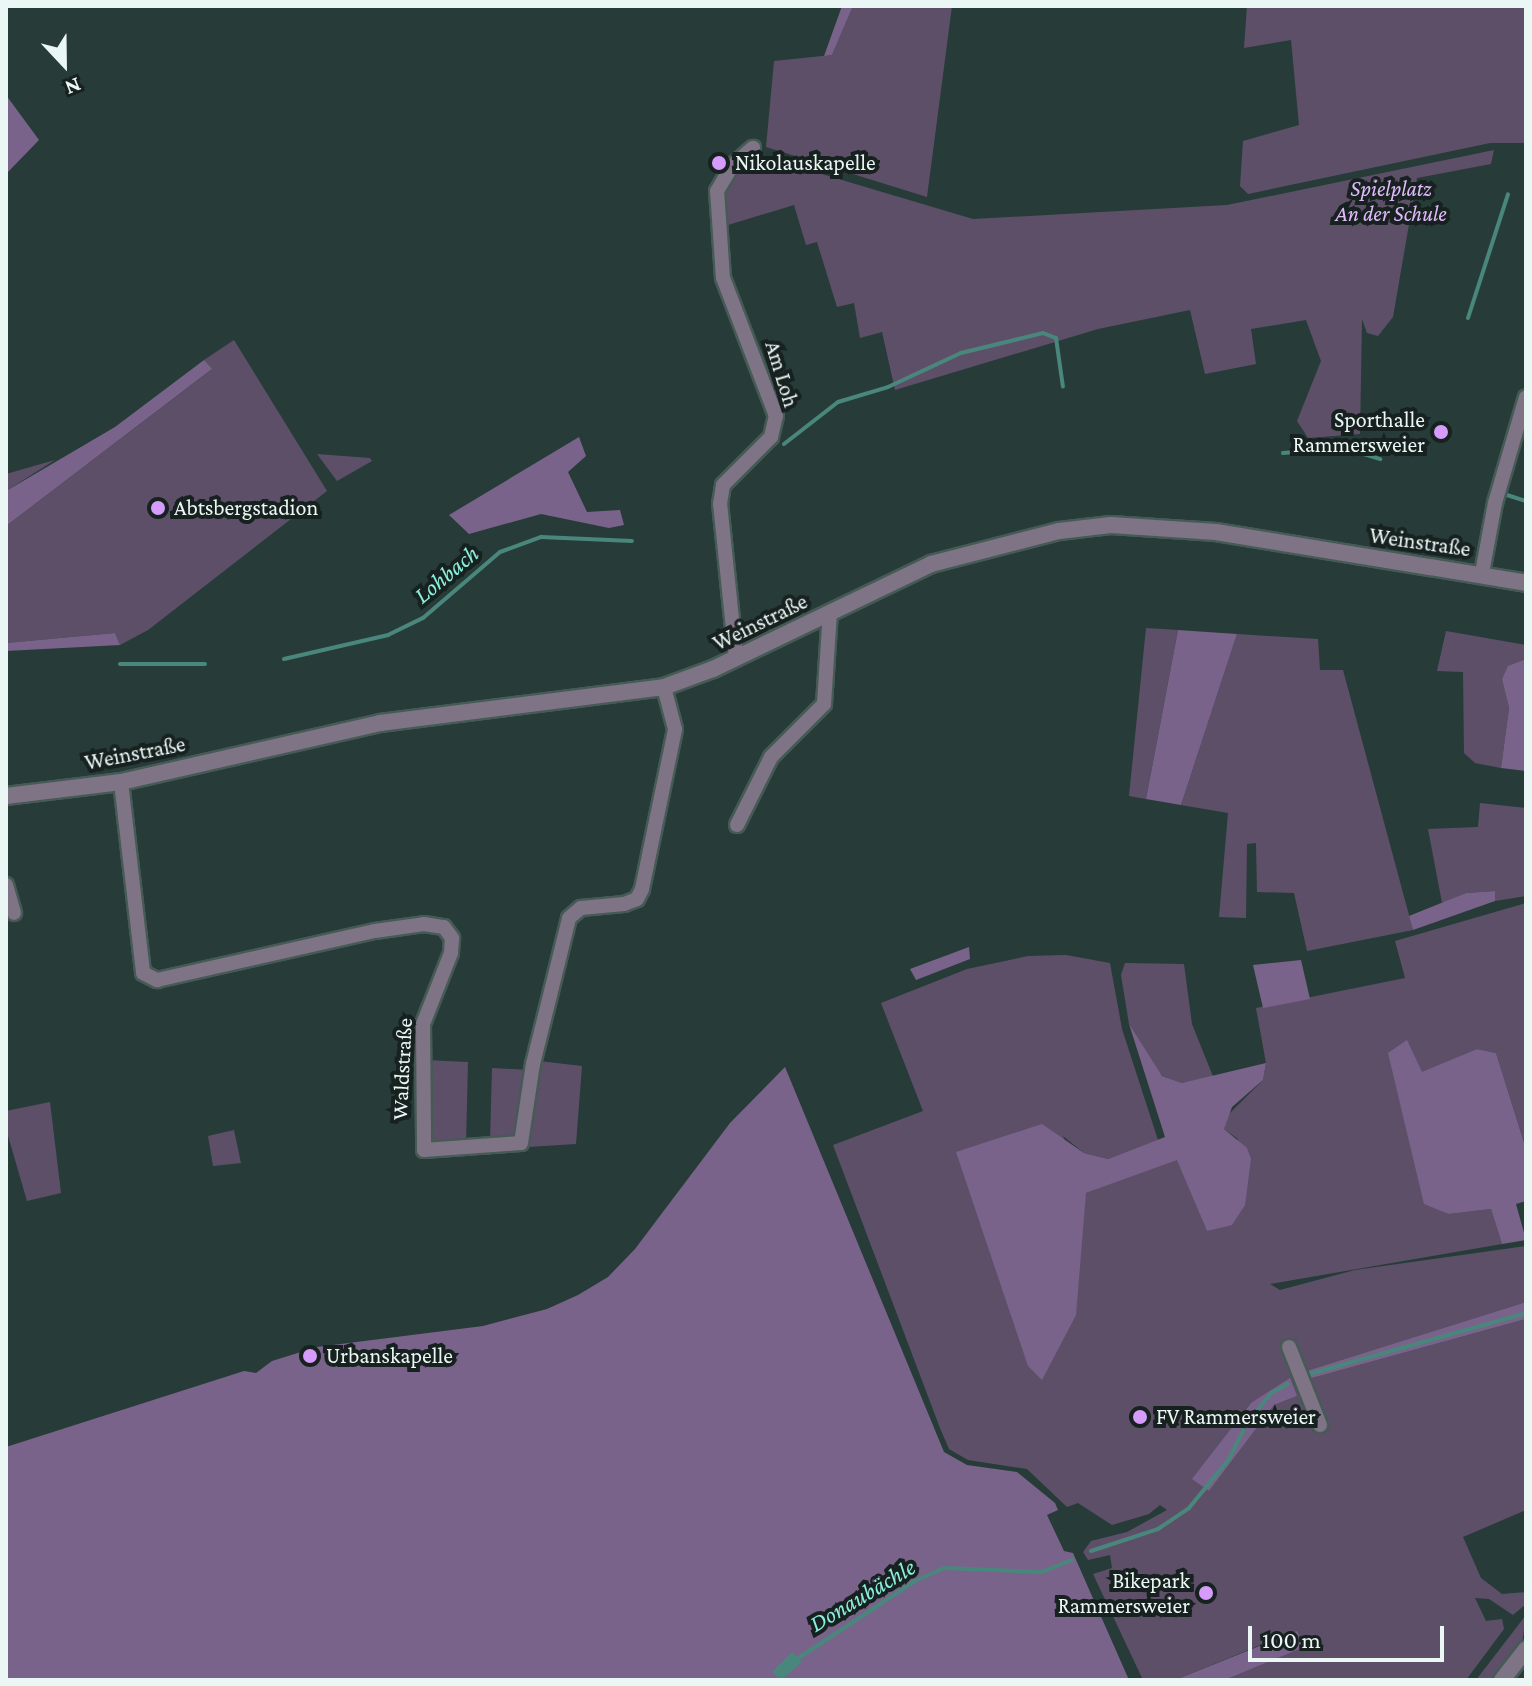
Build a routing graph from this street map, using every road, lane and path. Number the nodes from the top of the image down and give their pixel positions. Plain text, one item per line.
1 (753, 148) dead end
2 (1526, 397) edge
3 (1482, 573) junction
4 (1526, 583) edge
5 (830, 612) junction
6 (736, 658) junction
7 (664, 687) junction
8 (121, 782) junction
9 (6, 796) edge
10 (737, 825) dead end
11 (6, 885) edge
12 (14, 913) dead end
13 (1289, 1347) dead end
14 (1320, 1425) dead end
15 (1526, 1649) edge
16 (1502, 1680) edge

1 - 6 street, Am Loh
2 - 3 street
3 - 4 street, Weinstraße
3 - 5 street, Weinstraße
5 - 6 street, Weinstraße
5 - 10 street
6 - 7 street, Weinstraße
7 - 8 street, Weinstraße
7 - 8 street, Waldstraße
8 - 9 street, Weinstraße
11 - 12 street
13 - 14 street
15 - 16 street

